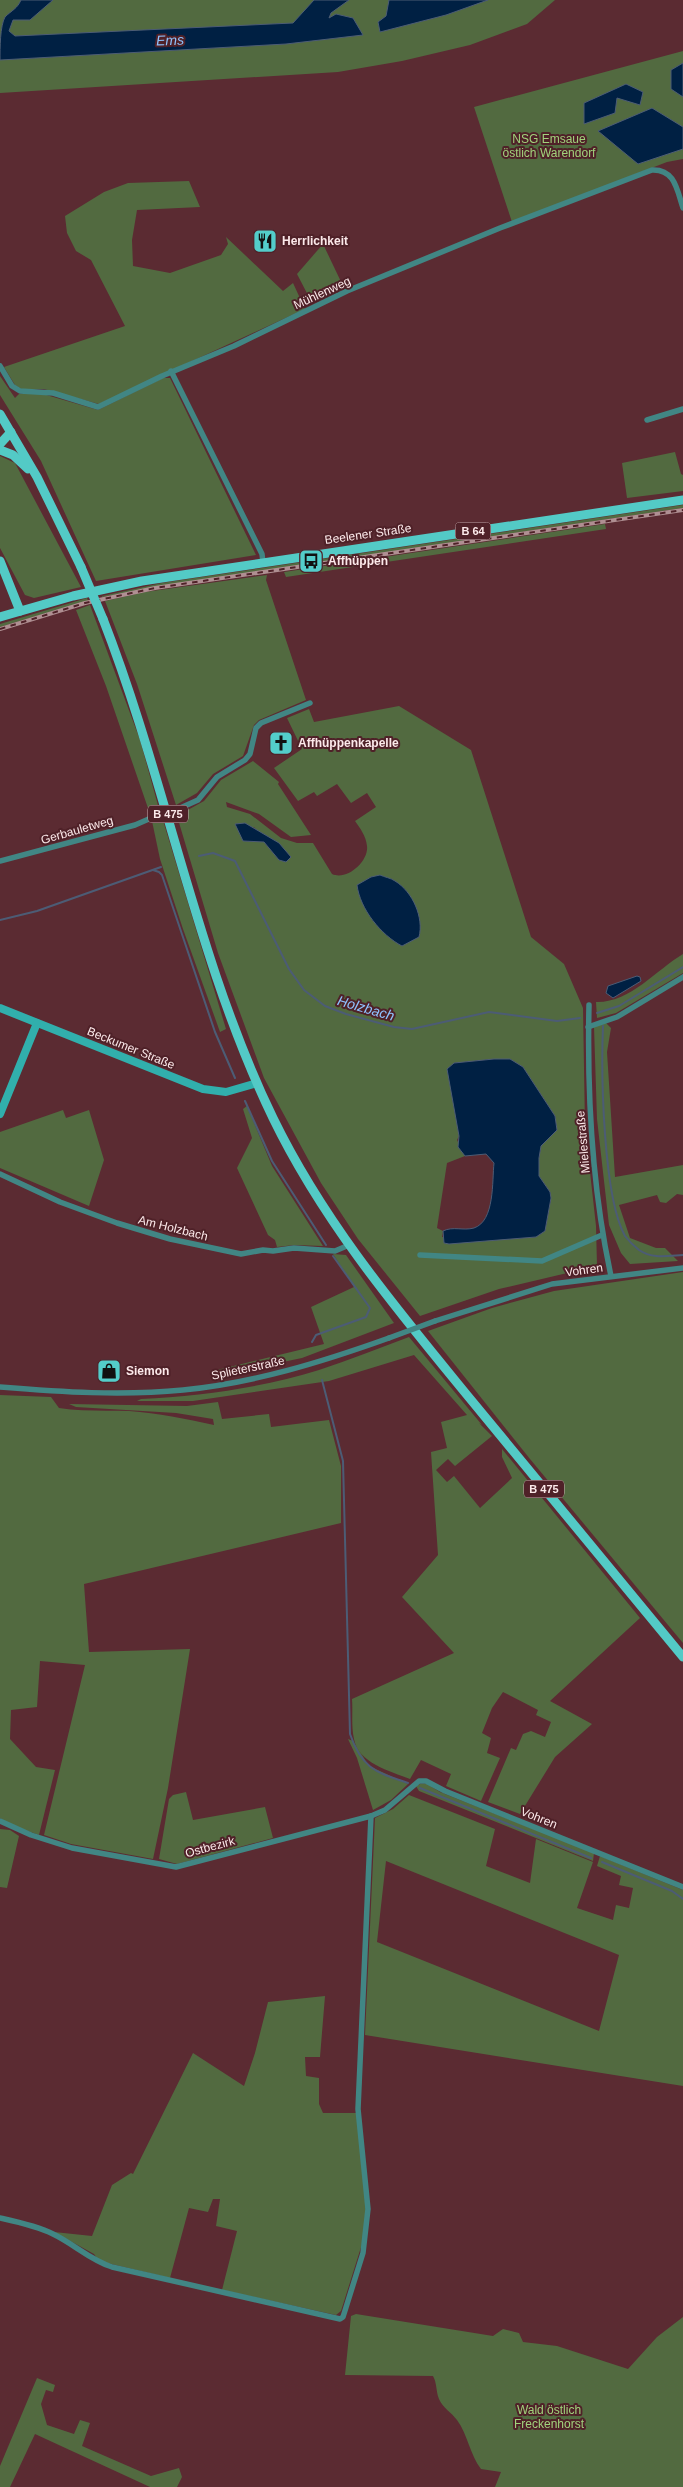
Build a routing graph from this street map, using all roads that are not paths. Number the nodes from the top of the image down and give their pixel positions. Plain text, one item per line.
1 (683, 208) edge
2 (0, 366) edge
3 (171, 372) junction
4 (683, 409) edge
5 (0, 414) edge
6 (647, 420) dead end
7 (11, 432) junction
8 (0, 433) edge
9 (0, 444) edge
10 (0, 450) edge
11 (37, 477) junction
12 (683, 500) edge
13 (0, 561) edge
14 (263, 562) junction
15 (20, 611) junction
16 (0, 617) edge
17 (310, 703) dead end
18 (178, 809) tunnel mouth
19 (158, 815) tunnel mouth
20 (0, 861) edge
21 (683, 977) edge
22 (588, 1005) dead end
23 (0, 1008) edge
24 (37, 1023) junction
25 (588, 1027) junction
26 (257, 1083) junction
27 (0, 1114) edge
28 (0, 1174) edge
29 (602, 1235) junction
30 (349, 1245) junction
31 (420, 1255) dead end
32 (683, 1268) edge
33 (611, 1276) junction
34 (489, 1302) joint
35 (0, 1387) edge
36 (683, 1657) edge
37 (394, 1802) joint
38 (371, 1816) junction
39 (0, 1821) edge
40 (683, 1887) edge
41 (0, 2218) edge

1 - 3 street, Mühlenweg
2 - 3 street, Mühlenweg
3 - 14 street
4 - 6 street
5 - 7 main road, B 475
7 - 8 main road
7 - 9 main road
7 - 11 main road, B 475
10 - 11 main road
11 - 26 main road, B 475, bridge
12 - 14 main road, Beelener Straße / B 64
13 - 15 main road
14 - 15 main road, Beelener Straße / B 64
15 - 16 main road, Beelener Straße / B 64
17 - 18 street
19 - 20 street, Gerbauletweg
21 - 25 street
22 - 25 street, Mielestraße
23 - 24 street, Beckumer Straße
24 - 26 street, Beckumer Straße
24 - 27 street
25 - 29 street, Mielestraße
26 - 30 main road, B 475
28 - 30 street, Am Holzbach
29 - 31 street
29 - 33 street, Mielestraße
30 - 36 main road, B 475
32 - 33 street, Vohren
33 - 34 street, Vohren
34 - 35 street, Splieterstraße, bridge
37 - 38 street, Ostbezirk
37 - 40 street, Vohren
38 - 39 street, Ostbezirk
38 - 41 street

